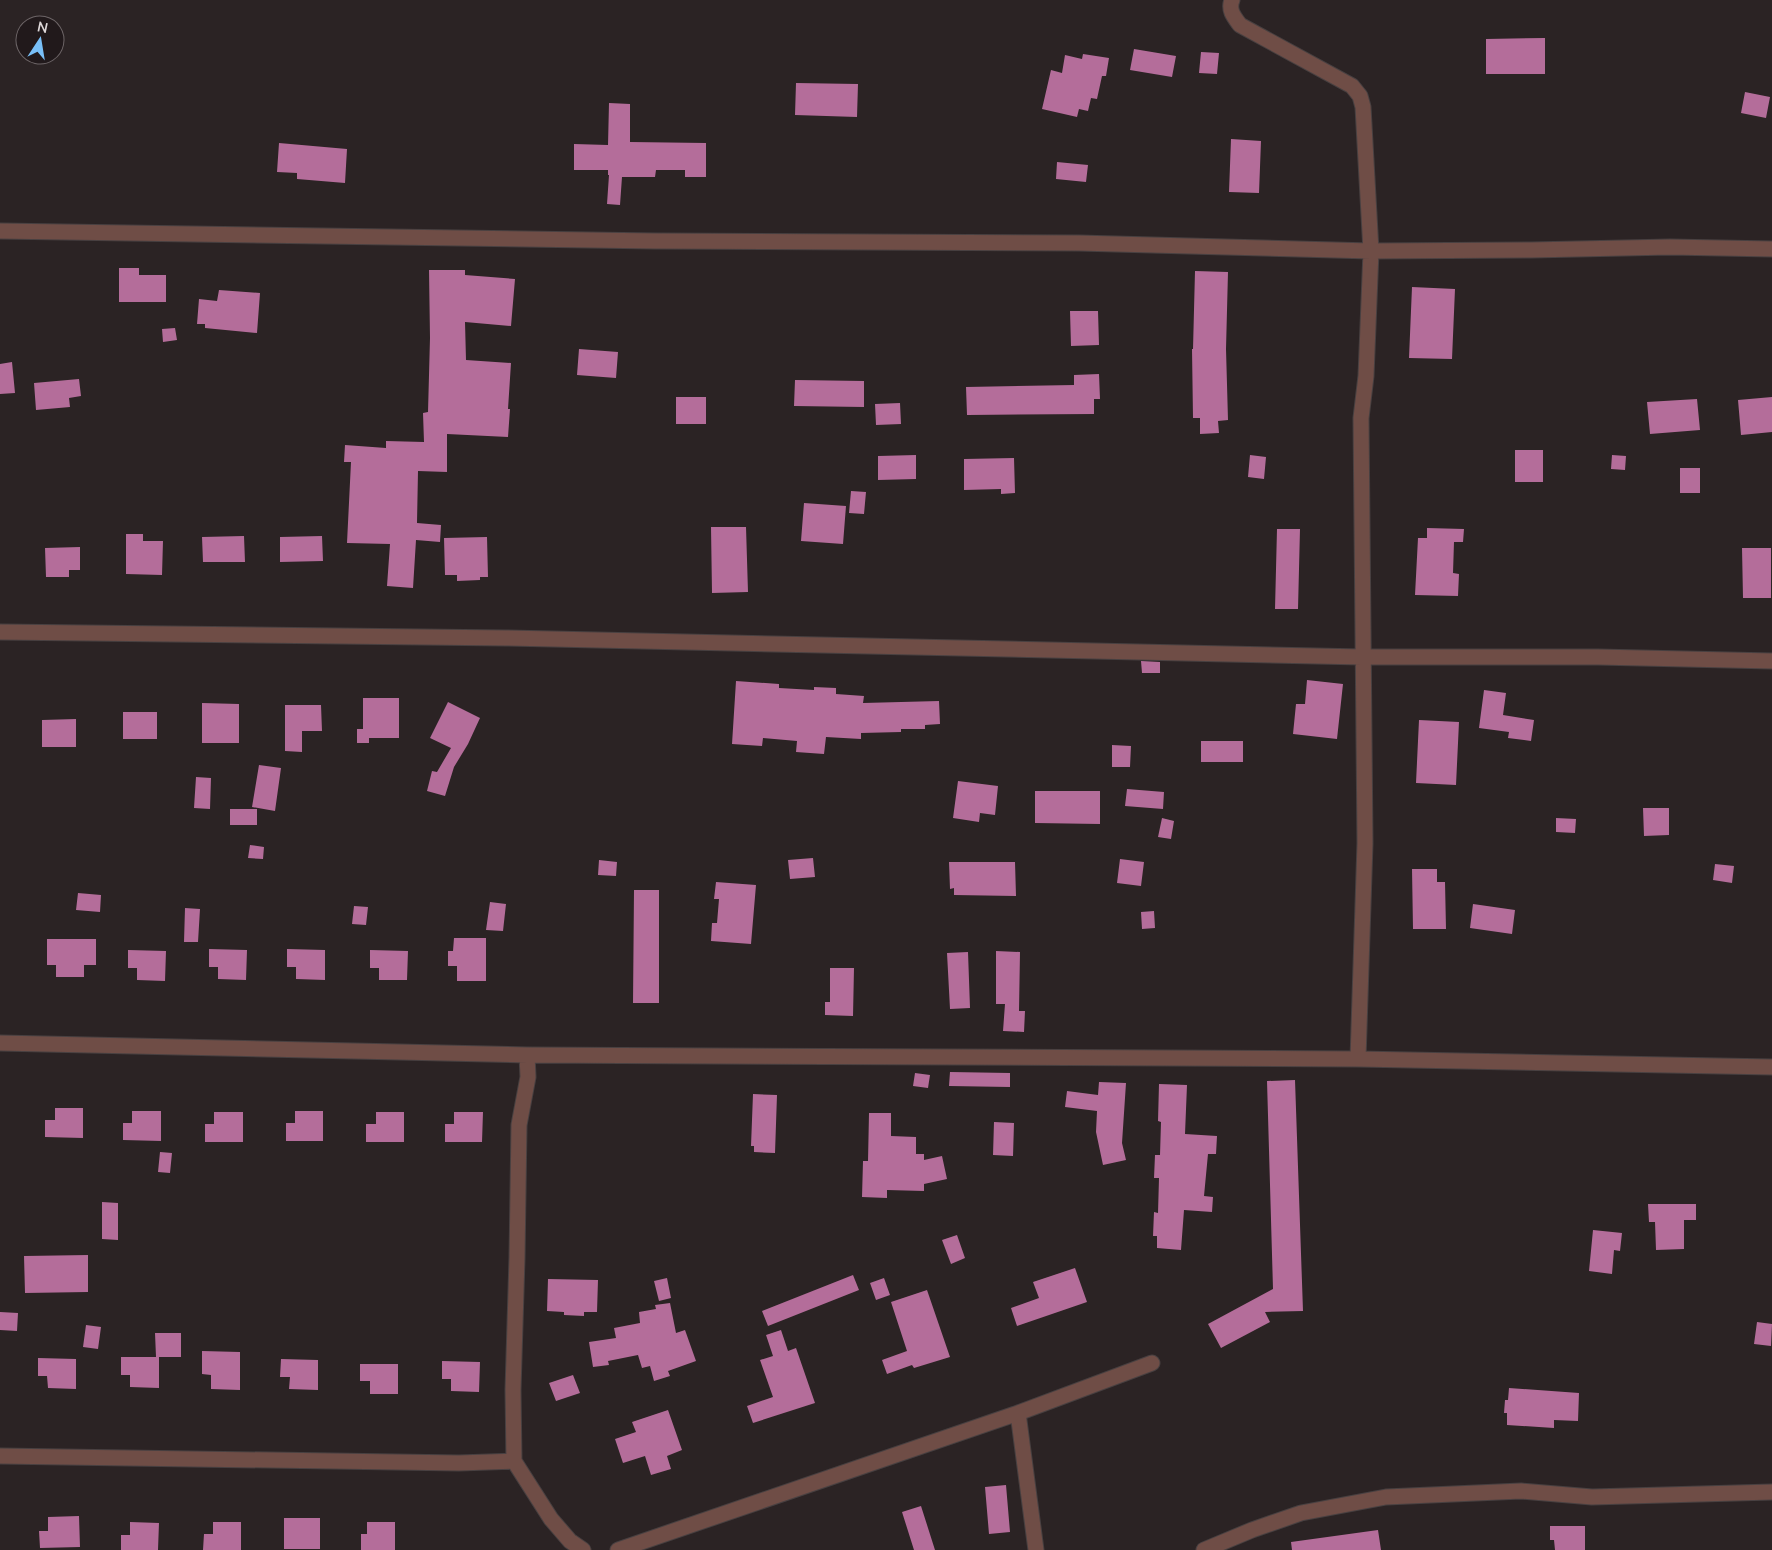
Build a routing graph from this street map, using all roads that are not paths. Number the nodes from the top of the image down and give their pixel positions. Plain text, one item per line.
1 (1232, 0) edge
2 (0, 231) edge
3 (1772, 249) edge
4 (1371, 250) junction
5 (0, 632) edge
6 (1362, 656) junction
7 (1772, 661) edge
8 (0, 1043) edge
9 (527, 1055) junction
10 (1358, 1059) junction
11 (1772, 1067) edge
12 (1152, 1364) dead end
13 (1018, 1413) junction
14 (0, 1456) edge
15 (514, 1462) junction
16 (1772, 1492) edge
17 (583, 1550) edge
18 (618, 1550) edge
19 (1036, 1550) edge
20 (1204, 1550) edge

1 - 4 street
2 - 4 street
3 - 4 street
4 - 6 street
5 - 6 street
6 - 7 street
6 - 10 street
8 - 9 street
9 - 10 street
9 - 15 street
10 - 11 street
12 - 13 street
13 - 18 street
13 - 19 street
14 - 15 street
15 - 17 street
16 - 20 street

